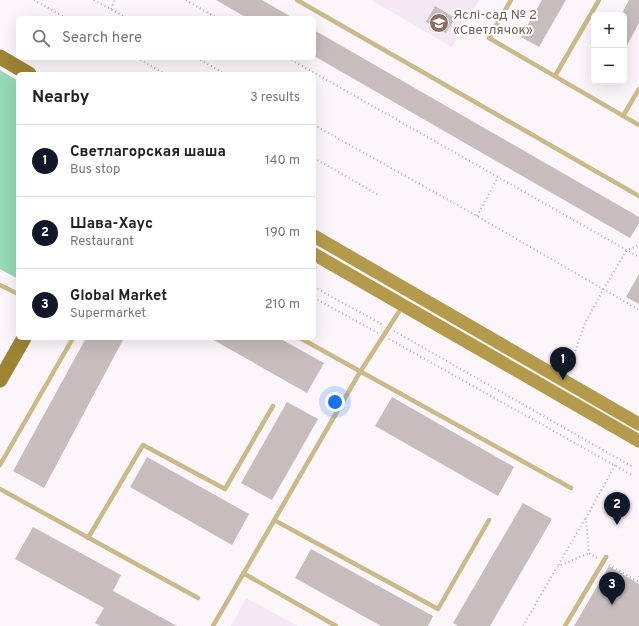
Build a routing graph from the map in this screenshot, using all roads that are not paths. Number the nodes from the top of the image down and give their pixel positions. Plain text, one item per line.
1 (297, 0) edge
2 (511, 0) edge
3 (599, 0) edge
4 (0, 57) edge
5 (26, 72) edge
6 (555, 76) junction
7 (639, 89) edge
8 (623, 116) junction
9 (639, 125) edge
10 (639, 196) edge
11 (316, 237) edge
12 (316, 255) edge
13 (0, 285) edge
14 (16, 293) edge
15 (404, 304) junction
16 (23, 340) edge
17 (72, 340) edge
18 (304, 340) edge
19 (360, 372) junction
20 (0, 380) edge
21 (273, 406) dead end
22 (639, 424) edge
23 (639, 441) edge
24 (0, 465) edge
25 (571, 488) dead end
26 (0, 489) edge
27 (274, 520) junction
28 (489, 520) dead end
29 (88, 538) junction
30 (604, 559) road end
31 (243, 573) junction
32 (198, 598) dead end
33 (213, 626) edge
34 (336, 626) edge
35 (565, 626) edge

1 - 10 lane
2 - 6 lane
3 - 6 lane
4 - 5 main road
6 - 8 lane
7 - 8 lane
8 - 9 lane
11 - 22 main road
12 - 15 main road
13 - 14 lane
15 - 19 lane
15 - 23 main road
16 - 20 main road
17 - 24 lane
18 - 19 lane
19 - 25 lane
19 - 27 lane
21 - 29 lane
26 - 29 lane
27 - 28 lane
27 - 31 lane
29 - 32 lane
30 - 35 lane
31 - 33 lane
31 - 34 lane

